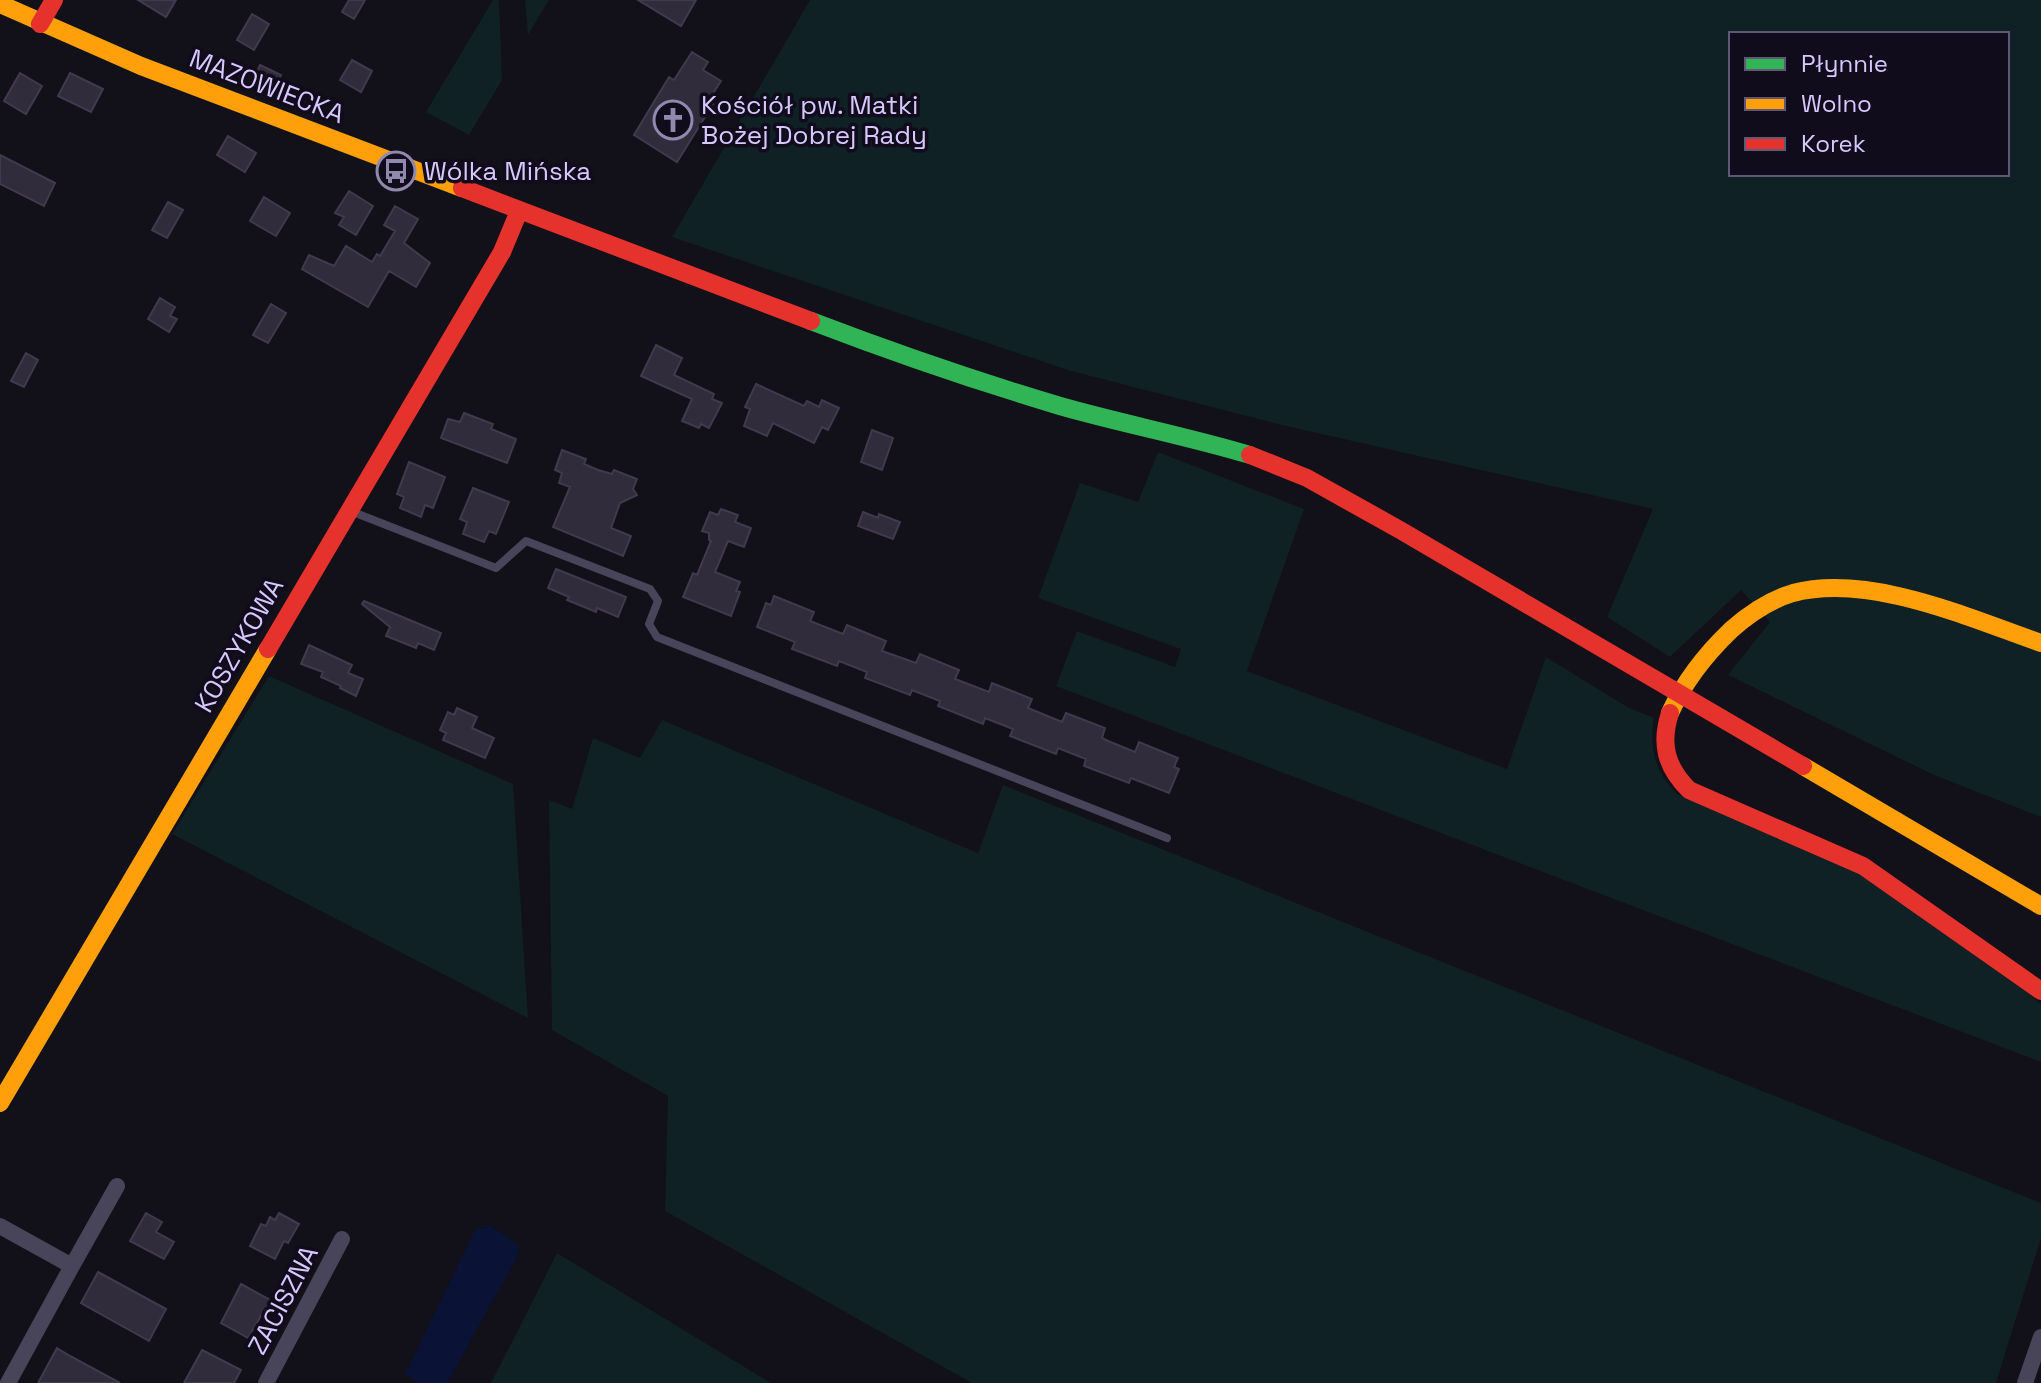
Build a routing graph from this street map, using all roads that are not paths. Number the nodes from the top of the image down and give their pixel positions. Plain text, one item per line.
1 (54, 0) edge
2 (0, 4) edge
3 (40, 24) junction
4 (519, 211) junction
5 (349, 510) junction
6 (2041, 643) edge
7 (1680, 694) junction
8 (1167, 838) dead end
9 (2041, 906) edge
10 (2041, 991) edge
11 (0, 1103) edge
12 (117, 1186) dead end
13 (0, 1226) edge
14 (342, 1239) dead end
15 (72, 1266) junction
16 (2041, 1337) edge
17 (8, 1383) edge
18 (266, 1383) edge
19 (2025, 1383) edge

1 - 3 street
2 - 3 street, MAZOWIECKA
3 - 4 street, MAZOWIECKA
4 - 5 street, KOSZYKOWA
4 - 7 street, MAZOWIECKA
5 - 8 lane
5 - 11 street, KOSZYKOWA
6 - 7 street
7 - 9 street, MAZOWIECKA
7 - 10 street
12 - 15 street
13 - 15 street
14 - 18 street, ZACISZNA
15 - 17 street
16 - 19 street

